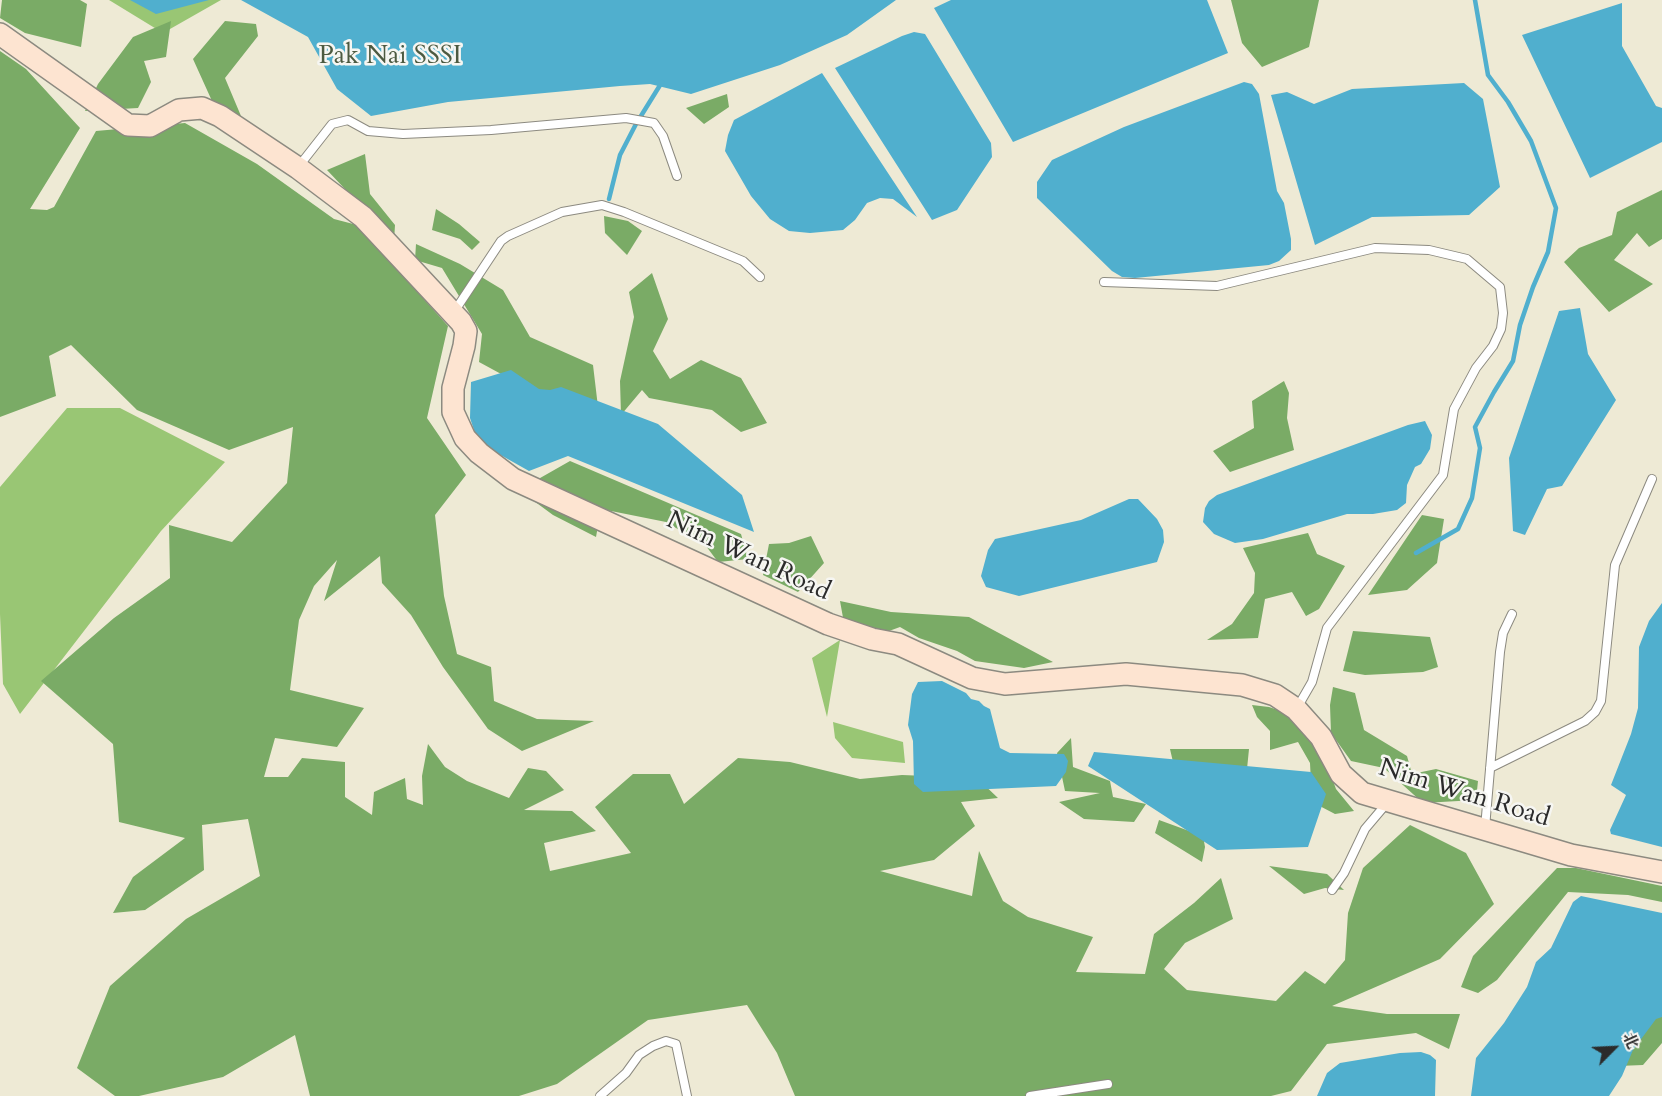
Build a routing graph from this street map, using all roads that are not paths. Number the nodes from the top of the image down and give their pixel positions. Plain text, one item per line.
1 (0, 34) edge
2 (298, 168) junction
3 (677, 176) dead end
4 (760, 278) dead end
5 (1104, 282) dead end
6 (453, 313) junction
7 (1652, 479) dead end
8 (1512, 614) dead end
9 (1296, 709) junction
10 (1490, 768) junction
11 (1388, 801) junction
12 (1485, 830) junction
13 (1662, 872) edge
14 (1332, 890) dead end
15 (1108, 1084) dead end
16 (1057, 1094) edge
17 (600, 1096) edge
18 (687, 1096) edge
19 (1030, 1096) edge

1 - 2 street, Nim Wan Road
2 - 3 lane
2 - 6 street, Nim Wan Road
4 - 6 lane
5 - 9 lane
6 - 9 street, Nim Wan Road
7 - 10 lane
8 - 10 lane
9 - 11 street, Nim Wan Road
10 - 12 lane
11 - 12 street, Nim Wan Road
11 - 14 lane
12 - 13 street, Nim Wan Road
15 - 16 lane
16 - 19 lane
17 - 18 lane

